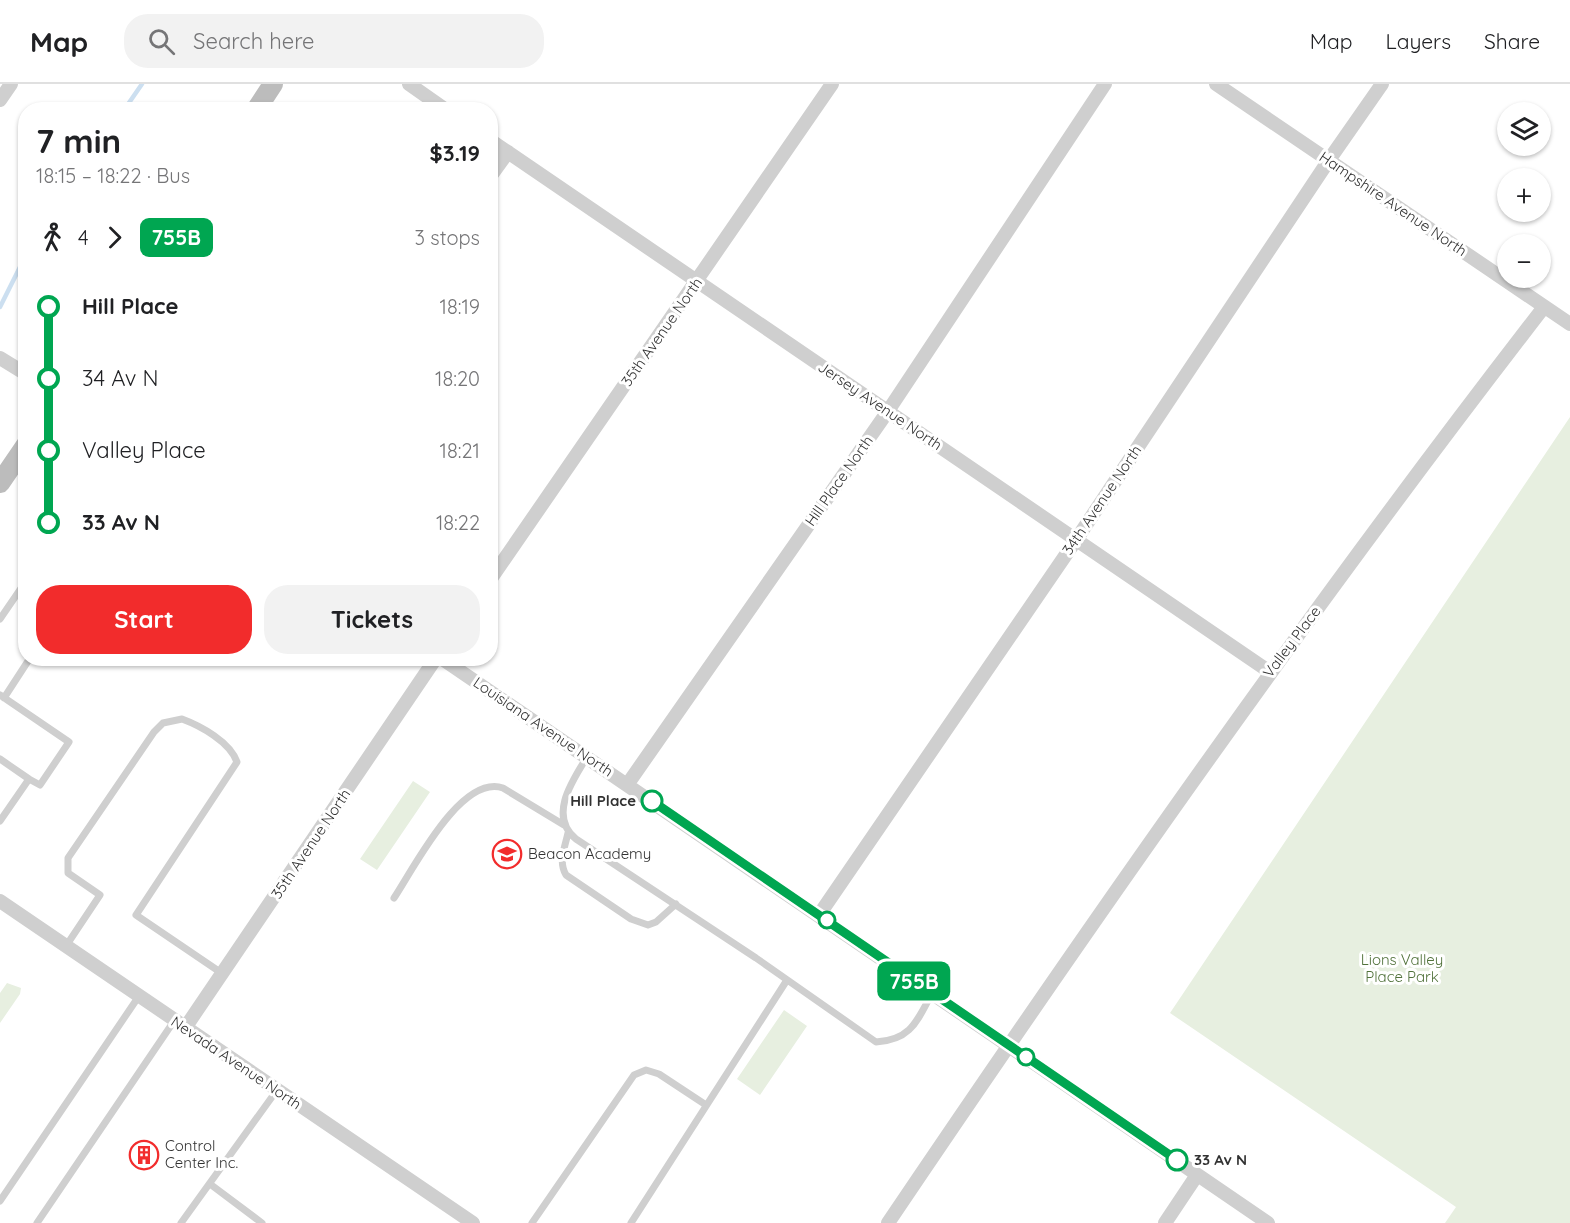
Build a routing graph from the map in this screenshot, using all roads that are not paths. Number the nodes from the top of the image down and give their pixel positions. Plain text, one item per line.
1 (11, 84) edge
2 (273, 84) edge
3 (409, 84) edge
4 (814, 84) edge
5 (1105, 84) edge
6 (1216, 84) edge
7 (1382, 84) edge
8 (829, 88) edge
9 (0, 100) edge
10 (261, 102) edge
11 (435, 102) edge
12 (498, 145) edge
13 (508, 152) junction
14 (1329, 160) junction
15 (498, 166) edge
16 (697, 281) junction
17 (1544, 307) junction
18 (1570, 324) edge
19 (0, 358) edge
20 (18, 369) edge
21 (888, 411) junction
22 (18, 457) edge
23 (0, 483) edge
24 (1076, 540) junction
25 (498, 568) edge
26 (18, 593) edge
27 (0, 619) edge
28 (24, 666) edge
29 (431, 666) edge
30 (453, 666) edge
31 (1270, 672) junction
32 (2, 696) edge
33 (587, 757) junction
34 (0, 759) edge
35 (29, 779) junction
36 (627, 785) junction
37 (0, 805) edge
38 (8, 810) junction
39 (0, 822) edge
40 (564, 825) junction
41 (568, 833) junction
42 (394, 898) dead end
43 (0, 901) edge
44 (676, 904) junction
45 (819, 915) junction
46 (66, 946) junction
47 (223, 974) junction
48 (787, 980) junction
49 (932, 993) junction
50 (139, 996) junction
51 (179, 1024) junction
52 (1008, 1045) junction
53 (277, 1090) junction
54 (706, 1106) junction
55 (1197, 1175) junction
56 (210, 1184) junction
57 (0, 1201) edge
58 (37, 1223) edge
59 (181, 1223) edge
60 (262, 1223) edge
61 (473, 1223) edge
62 (532, 1223) edge
63 (631, 1223) edge
64 (888, 1223) edge
65 (1165, 1223) edge
66 (1268, 1223) edge

1 - 9 street
2 - 10 street
3 - 11 street
4 - 8 street
5 - 21 street, Hill Place North
6 - 14 street, Hampshire Avenue North
7 - 14 street, 34th Avenue North
8 - 16 street, 35th Avenue North
12 - 13 street, Jersey Avenue North
13 - 15 street
13 - 16 street, Jersey Avenue North
14 - 17 street, Hampshire Avenue North
14 - 24 street, 34th Avenue North
16 - 21 street, Jersey Avenue North
16 - 25 street, 35th Avenue North
17 - 18 street, Hampshire Avenue North
17 - 31 street, Valley Place
19 - 20 street
21 - 24 street, Jersey Avenue North
21 - 36 street, Hill Place North
22 - 23 street
24 - 31 street, Jersey Avenue North
24 - 45 street, 34th Avenue North
26 - 27 lane
28 - 32 lane
29 - 47 street, 35th Avenue North
30 - 33 street, Louisiana Avenue North
31 - 52 street, Valley Place
32 - 35 lane
33 - 36 street, Louisiana Avenue North
33 - 40 lane
34 - 35 lane
35 - 38 lane
36 - 45 street, Louisiana Avenue North
37 - 38 lane
38 - 39 lane
40 - 41 lane
40 - 42 lane
41 - 44 lane
41 - 44 lane
43 - 46 street, Nevada Avenue North
44 - 48 lane
45 - 49 street, Louisiana Avenue North
46 - 47 lane
46 - 50 street, Nevada Avenue North
47 - 51 street, 35th Avenue North
48 - 49 lane
48 - 54 lane
49 - 52 street, Louisiana Avenue North
50 - 51 street, Nevada Avenue North
50 - 57 lane
51 - 53 street, Nevada Avenue North
51 - 58 lane
52 - 55 street, Louisiana Avenue North
52 - 64 street, Valley Place
53 - 56 lane
53 - 61 street, Nevada Avenue North
54 - 62 lane
54 - 63 lane
55 - 65 street
55 - 66 street, Louisiana Avenue North
56 - 59 lane
56 - 60 lane

